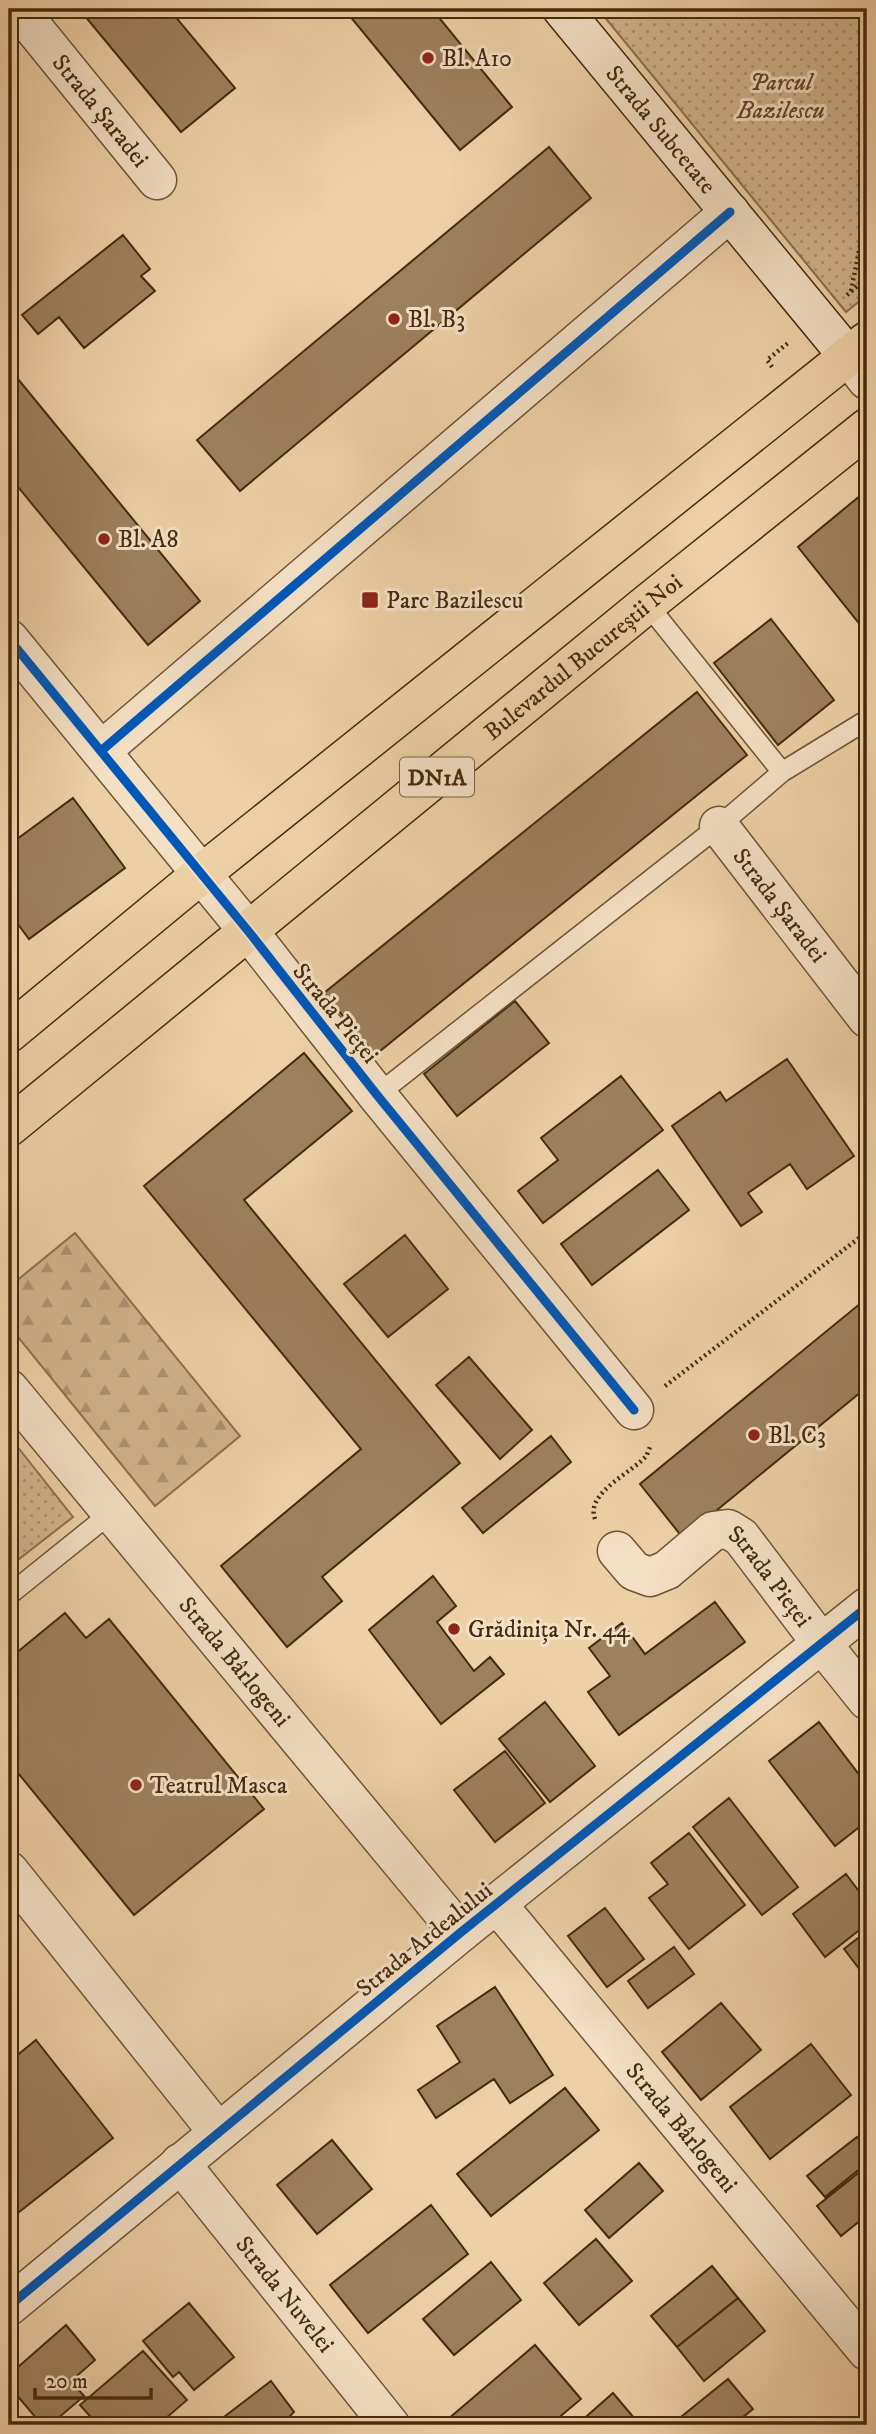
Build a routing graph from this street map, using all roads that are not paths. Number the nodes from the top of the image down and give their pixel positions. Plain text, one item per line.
1 (18, 9) edge
2 (562, 9) edge
3 (157, 180) dead end
4 (730, 212) junction
5 (861, 359) edge
6 (867, 428) edge
7 (647, 604) junction
8 (9, 639) edge
9 (867, 720) edge
10 (101, 751) junction
11 (782, 772) junction
12 (719, 826) junction
13 (201, 874) junction
14 (249, 932) junction
15 (867, 1018) edge
16 (9, 1033) edge
17 (377, 1095) junction
18 (9, 1127) edge
19 (9, 1389) edge
20 (634, 1410) road end
21 (111, 1513) junction
22 (617, 1551) road end
23 (9, 1595) edge
24 (867, 1607) edge
25 (822, 1644) junction
26 (867, 1700) edge
27 (9, 1871) edge
28 (497, 1904) junction
29 (460, 1933) junction
30 (218, 2132) junction
31 (180, 2163) junction
32 (9, 2306) edge
33 (867, 2351) edge
34 (390, 2425) edge

1 - 3 street, Strada Șaradei
2 - 4 street, Strada Subcetate
4 - 5 street, Strada Subcetate
4 - 10 street
5 - 13 main road, DN1A
6 - 7 main road, Bulevardul Bucureștii Noi / DN1A
7 - 11 lane
7 - 14 main road, Bulevardul Bucureștii Noi / DN1A
8 - 10 street, Strada Pieței
9 - 11 lane
10 - 13 street, Strada Pieței
11 - 12 lane
12 - 15 street, Strada Șaradei
12 - 17 lane
13 - 14 street, Strada Pieței
13 - 16 main road, DN1A
14 - 17 street, Strada Pieței
14 - 18 main road, Bulevardul Bucureștii Noi / DN1A
17 - 20 street, Strada Pieței
19 - 21 street, Strada Bârlogeni
21 - 23 lane
21 - 29 street, Strada Bârlogeni
22 - 25 street, Strada Pieței
24 - 25 street, Strada Ardealului
25 - 26 street, Strada Pieței
25 - 28 street, Strada Ardealului
27 - 30 street
28 - 29 street, Strada Ardealului
28 - 33 street, Strada Bârlogeni
29 - 30 street, Strada Ardealului
30 - 31 street, Strada Ardealului
31 - 32 street, Strada Ardealului
31 - 34 street, Strada Nuvelei

